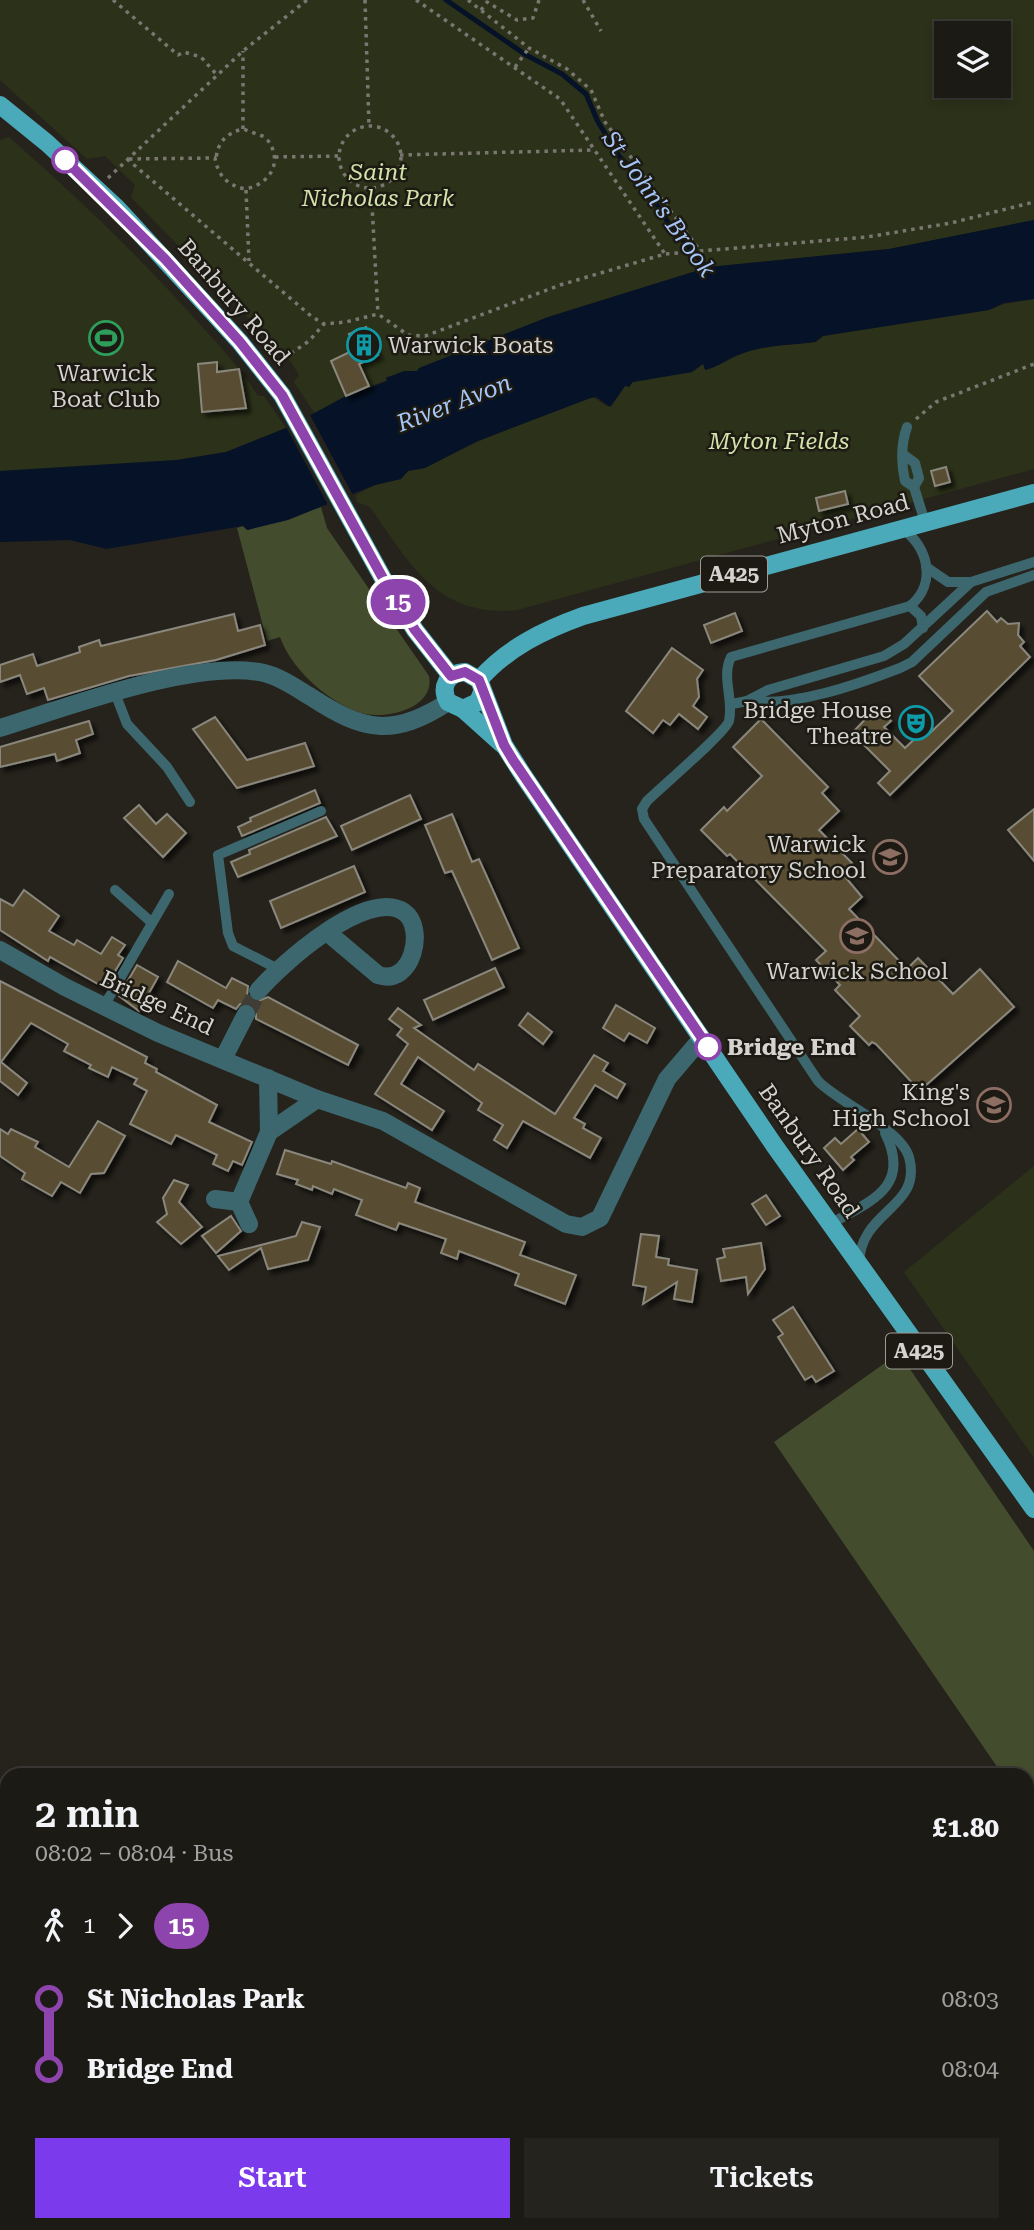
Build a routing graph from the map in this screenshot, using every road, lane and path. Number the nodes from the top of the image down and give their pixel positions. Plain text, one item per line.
1 (113, 0) edge
2 (307, 0) edge
3 (365, 0) edge
4 (416, 0) edge
5 (468, 0) edge
6 (539, 0) edge
7 (583, 0) edge
8 (481, 10) junction
9 (601, 31) dead end
10 (528, 50) junction
11 (243, 51) junction
12 (515, 67) junction
13 (217, 75) junction
14 (0, 105) edge
15 (369, 126) junction
16 (243, 129) junction
17 (595, 150) junction
18 (400, 155) junction
19 (339, 156) junction
20 (275, 157) junction
21 (128, 159) junction
22 (216, 159) junction
23 (371, 187) junction
24 (96, 189) junction
25 (246, 189) junction
26 (1034, 202) edge
27 (697, 249) junction
28 (665, 254) junction
29 (249, 261) junction
30 (378, 314) junction
31 (324, 324) junction
32 (287, 357) dead end
33 (1034, 364) edge
34 (906, 427) joint
35 (1034, 493) edge
36 (925, 522) junction
37 (901, 528) junction
38 (1034, 562) edge
39 (926, 568) junction
40 (1034, 575) edge
41 (971, 582) junction
42 (909, 606) junction
43 (923, 628) junction
44 (451, 676) junction
45 (480, 686) junction
46 (115, 693) junction
47 (747, 701) junction
48 (732, 704) junction
49 (456, 706) junction
50 (0, 728) edge
51 (504, 745) junction
52 (190, 802) dead end
53 (321, 811) dead end
54 (115, 890) dead end
55 (169, 894) dead end
56 (150, 921) junction
57 (327, 932) junction
58 (0, 950) edge
59 (278, 969) junction
60 (258, 991) tunnel mouth
61 (104, 1006) junction
62 (246, 1014) tunnel mouth
63 (702, 1038) junction
64 (223, 1059) junction
65 (268, 1078) junction
66 (317, 1099) junction
67 (773, 1114) dead end
68 (269, 1132) junction
69 (885, 1132) junction
70 (808, 1161) dead end
71 (827, 1189) dead end
72 (857, 1196) dead end
73 (215, 1199) dead end
74 (239, 1202) junction
75 (249, 1224) dead end
76 (830, 1224) junction
77 (859, 1265) junction
78 (1034, 1509) edge

1 - 13 path
2 - 11 path
3 - 15 path
4 - 12 path
5 - 8 path
6 - 8 path
7 - 9 path
8 - 10 path
10 - 12 path
10 - 27 path
11 - 13 path
11 - 16 path
12 - 17 path
13 - 21 path
14 - 24 main road, Banbury Road
15 - 18 path
15 - 19 path
16 - 20 path
16 - 22 path
17 - 18 path
17 - 28 path
18 - 23 path
19 - 20 path
19 - 23 path
20 - 25 path
21 - 22 path
21 - 24 path
21 - 29 path
22 - 25 path
23 - 30 path
24 - 44 main road, Banbury Road
25 - 29 path
26 - 27 path
27 - 28 path
28 - 30 path
29 - 31 path
30 - 31 path
31 - 32 path
33 - 34 path
34 - 36 lane
35 - 36 main road, Myton Road / A425
36 - 37 main road, Myton Road / A425
37 - 39 lane
37 - 45 main road, Myton Road / A425
38 - 41 lane
39 - 41 lane
39 - 42 lane
40 - 47 lane
41 - 43 lane
42 - 43 lane
42 - 48 lane
43 - 47 lane
44 - 45 main road
44 - 49 main road
45 - 49 main road
45 - 51 main road, Banbury Road / A425
46 - 49 street
46 - 50 street
46 - 52 lane
47 - 48 lane
48 - 69 lane
49 - 51 main road, Banbury Road / A425
51 - 63 main road, Banbury Road / A425
53 - 59 lane
54 - 56 lane
55 - 56 lane
56 - 61 lane
57 - 57 street
57 - 59 street
58 - 61 street, Bridge End
59 - 60 street
61 - 64 street, Bridge End
62 - 64 street
63 - 66 street, Bridge End
63 - 76 main road, Banbury Road / A425
64 - 65 street, Bridge End
65 - 66 street, Bridge End
65 - 68 street
66 - 68 street
67 - 70 path
68 - 74 street
69 - 76 lane
69 - 77 lane
71 - 72 path
73 - 74 street
74 - 75 street
76 - 77 main road, Banbury Road / A425
77 - 78 main road, Banbury Road / A425

